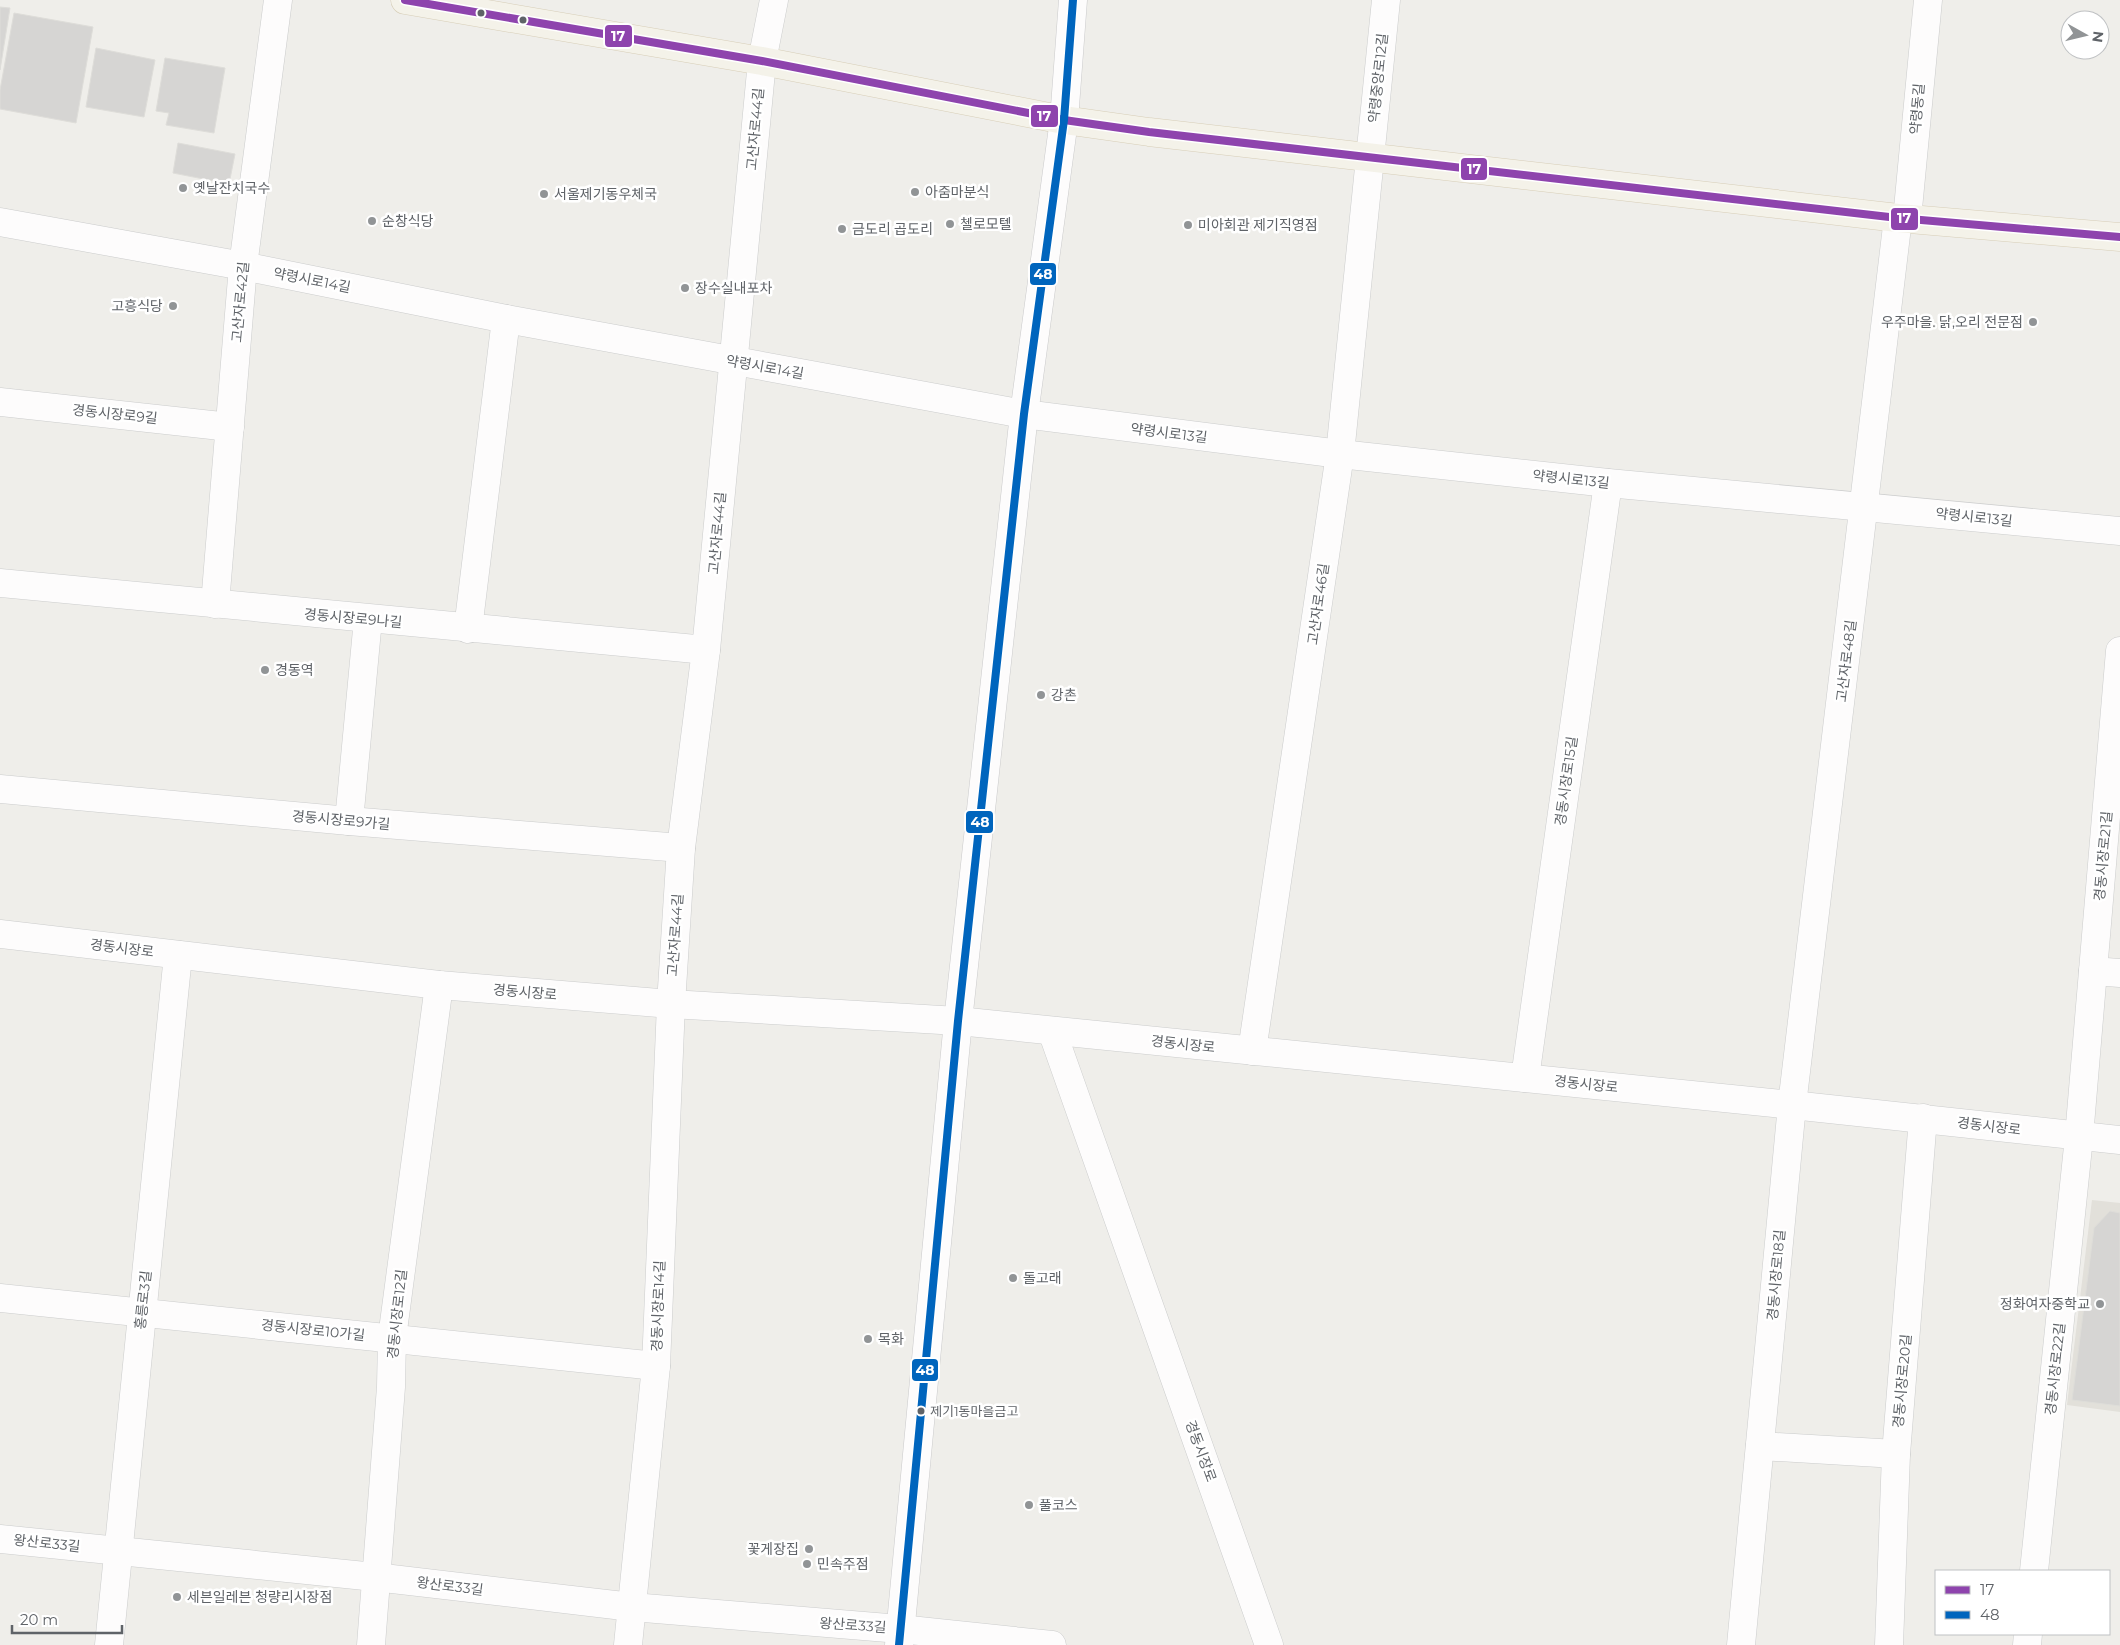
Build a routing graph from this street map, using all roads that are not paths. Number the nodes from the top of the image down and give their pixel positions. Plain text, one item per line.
1 (278, 0) edge
2 (406, 0) edge
3 (774, 0) edge
4 (1073, 0) edge
5 (1386, 0) edge
6 (1928, 0) edge
7 (762, 61) junction
8 (1064, 120) junction
9 (1370, 156) junction
10 (1903, 218) junction
11 (0, 222) edge
12 (2120, 237) edge
13 (243, 266) junction
14 (506, 319) junction
15 (734, 362) junction
16 (0, 402) edge
17 (1024, 414) junction
18 (230, 427) junction
19 (1340, 454) junction
20 (1608, 483) junction
21 (1864, 506) junction
22 (2120, 532) edge
23 (0, 584) edge
24 (215, 604) junction
25 (368, 619) junction
26 (468, 629) junction
27 (706, 650) junction
28 (2120, 650) edge
29 (0, 789) edge
30 (349, 821) junction
31 (681, 848) junction
32 (0, 934) edge
33 (178, 955) junction
34 (2093, 971) junction
35 (2120, 974) edge
36 (439, 985) junction
37 (671, 1004) junction
38 (958, 1022) junction
39 (1052, 1031) junction
40 (1252, 1051) junction
41 (1525, 1078) junction
42 (1792, 1105) junction
43 (1923, 1118) junction
44 (2079, 1137) junction
45 (2120, 1140) edge
46 (0, 1298) edge
47 (142, 1313) junction
48 (392, 1338) junction
49 (656, 1366) junction
50 (1760, 1446) junction
51 (1896, 1454) junction
52 (0, 1539) edge
53 (118, 1551) junction
54 (2034, 1570) edge
55 (375, 1577) junction
56 (632, 1607) junction
57 (899, 1637) edge
58 (109, 1645) edge
59 (371, 1645) edge
60 (628, 1645) edge
61 (1052, 1645) edge
62 (1269, 1645) edge
63 (1741, 1645) edge
64 (1888, 1645) edge

1 - 13 street, 고산자로42길
2 - 7 main road
3 - 7 street, 고산자로44길
4 - 8 street
5 - 9 street, 약령중앙로12길
6 - 10 street, 약령동길
7 - 8 main road
7 - 15 street, 고산자로44길
8 - 9 main road
8 - 17 street
9 - 10 main road
9 - 19 street, 고산자로46길
10 - 12 main road
10 - 21 street, 고산자로48길
11 - 13 street, 약령시로14길
13 - 14 street, 약령시로14길
13 - 18 street, 고산자로42길
14 - 15 street, 약령시로14길
14 - 26 street
15 - 17 street, 약령시로14길
15 - 27 street, 고산자로44길
16 - 18 street, 경동시장로9길
17 - 19 street, 약령시로13길
17 - 38 street
18 - 24 street, 고산자로42길
19 - 20 street, 약령시로13길
19 - 40 street, 고산자로46길
20 - 21 street, 약령시로13길
20 - 41 street, 경동시장로15길
21 - 22 street, 약령시로13길
21 - 42 street, 고산자로48길
23 - 24 street, 경동시장로9나길
24 - 25 street, 경동시장로9나길
25 - 26 street, 경동시장로9나길
25 - 30 street
26 - 27 street, 경동시장로9나길
27 - 31 street, 고산자로44길
28 - 34 street, 경동시장로21길
29 - 30 street, 경동시장로9가길
30 - 31 street, 경동시장로9가길
31 - 37 street, 고산자로44길
32 - 33 street, 경동시장로
33 - 36 street, 경동시장로
33 - 47 street, 홍릉로3길
34 - 35 street
34 - 44 street, 경동시장로21길
36 - 37 street, 경동시장로
36 - 48 street, 경동시장로12길
37 - 38 street, 경동시장로
37 - 49 street, 경동시장로14길
38 - 39 street, 경동시장로
38 - 57 street
39 - 40 street, 경동시장로
39 - 62 street, 경동시장로
40 - 41 street, 경동시장로
41 - 42 street, 경동시장로
42 - 43 street, 경동시장로
42 - 50 street, 경동시장로18길
43 - 44 street, 경동시장로
43 - 51 street, 경동시장로20길
44 - 45 street, 경동시장로
44 - 54 street, 경동시장로22길
46 - 47 street, 경동시장로10가길
47 - 48 street, 경동시장로10가길
47 - 53 street, 홍릉로3길
48 - 49 street, 경동시장로10가길
48 - 55 street, 경동시장로12길
49 - 56 street, 경동시장로14길
50 - 51 street
50 - 63 street, 경동시장로18길
51 - 64 street, 경동시장로20길
52 - 53 street, 왕산로33길
53 - 55 street, 왕산로33길
53 - 58 street, 홍릉로3길
55 - 56 street, 왕산로33길
55 - 59 street, 경동시장로12길
56 - 57 street, 왕산로33길
56 - 60 street, 경동시장로14길
57 - 61 street, 왕산로33길

